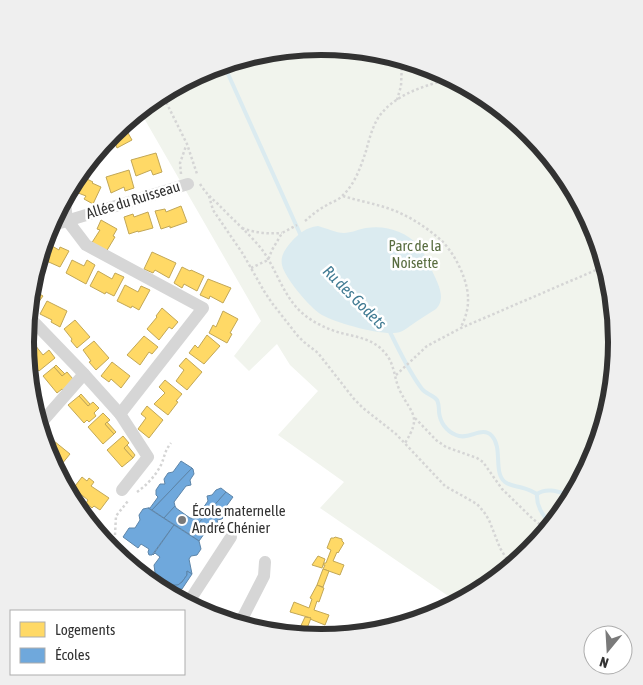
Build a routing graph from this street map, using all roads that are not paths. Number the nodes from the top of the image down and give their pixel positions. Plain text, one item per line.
1 (185, 185) road end
2 (66, 210) edge
3 (67, 220) junction
4 (60, 223) edge
5 (34, 322) edge
6 (84, 374) junction
7 (120, 414) junction
8 (45, 419) edge
9 (122, 490) dead end
10 (231, 537) dead end
11 (265, 562) dead end
12 (191, 599) edge
13 (242, 619) edge

1 - 3 street, Allée du Ruisseau
2 - 3 street
3 - 4 street, Allée du Ruisseau
3 - 7 street
5 - 6 street
6 - 7 street
6 - 8 street
7 - 9 street
10 - 12 street
11 - 13 street

